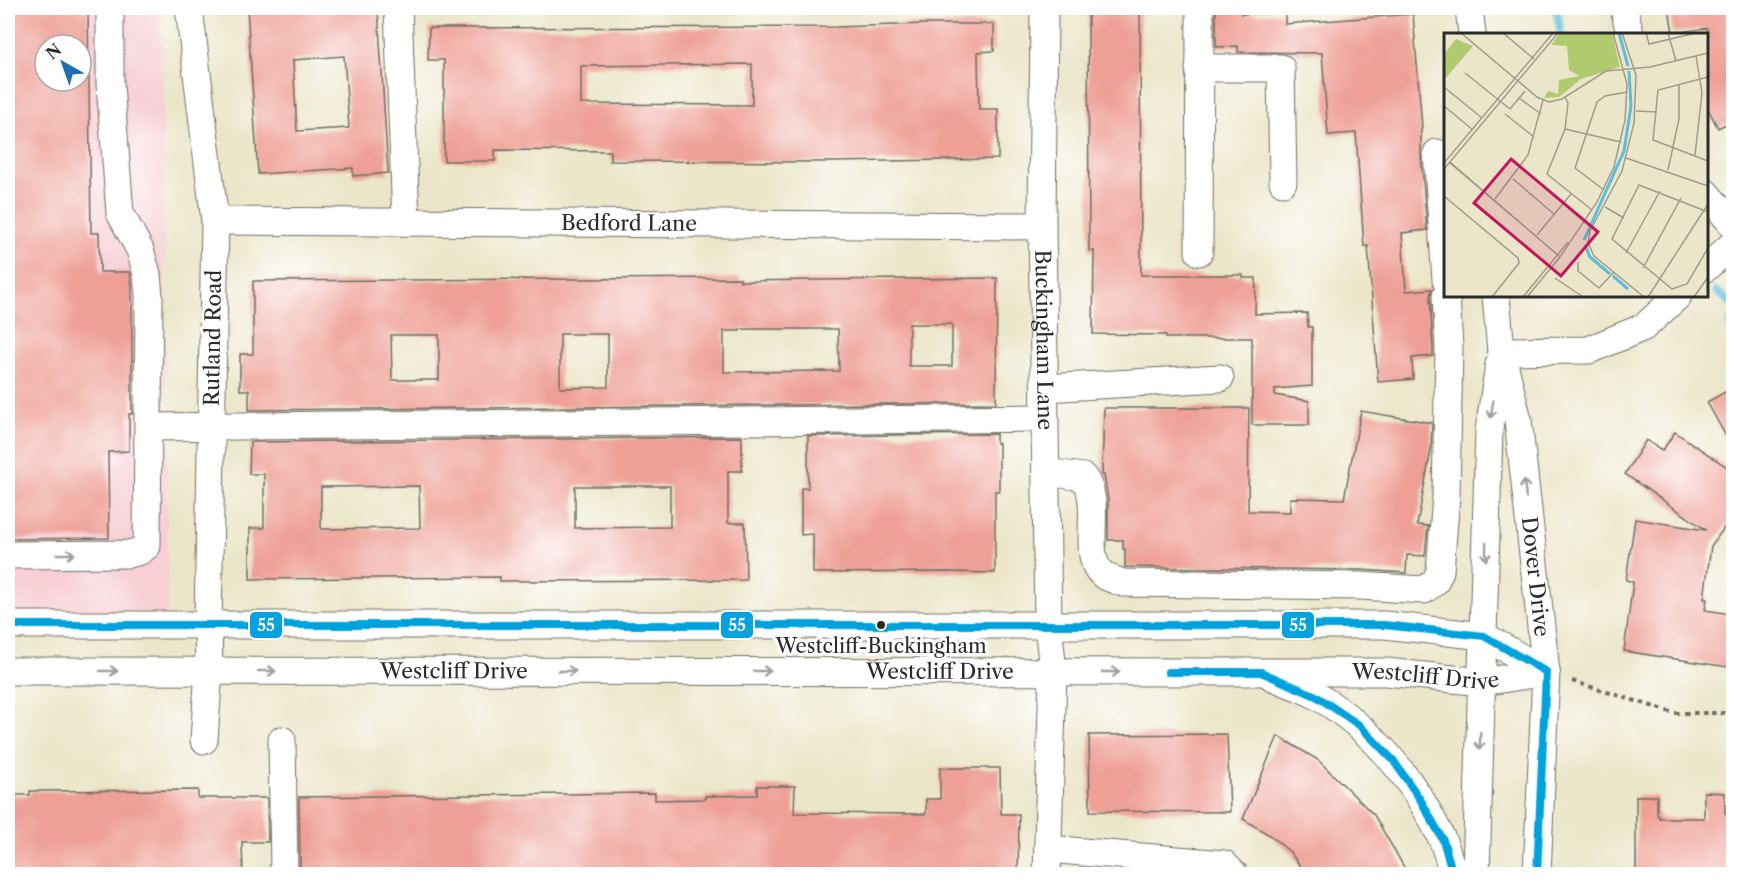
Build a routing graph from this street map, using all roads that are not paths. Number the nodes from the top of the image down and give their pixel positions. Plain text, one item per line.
1 (110, 8) edge
2 (189, 8) edge
3 (398, 8) edge
4 (1044, 8) edge
5 (1200, 8) edge
6 (1469, 8) edge
7 (1624, 8) edge
8 (1472, 33) edge
9 (1630, 33) edge
10 (1199, 68) junction
11 (1437, 153) dead end
12 (1283, 182) dead end
13 (1708, 194) edge
14 (215, 221) junction
15 (406, 222) junction
16 (1042, 226) junction
17 (1734, 226) edge
18 (1734, 243) edge
19 (1199, 252) dead end
20 (1444, 252) edge
21 (1708, 267) edge
22 (1446, 297) edge
23 (1496, 297) edge
24 (1676, 297) edge
25 (1501, 351) junction
26 (1220, 378) dead end
27 (1045, 388) junction
28 (1045, 417) junction
29 (211, 426) junction
30 (149, 427) junction
31 (1046, 472) junction
32 (8, 555) edge
33 (208, 624) junction
34 (1048, 624) junction
35 (8, 625) edge
36 (1484, 636) junction
37 (209, 670) junction
38 (8, 671) edge
39 (1053, 672) junction
40 (1261, 672) junction
41 (1546, 672) junction
42 (1482, 682) junction
43 (204, 740) dead end
44 (282, 740) dead end
45 (1048, 862) edge
46 (284, 874) edge
47 (1234, 874) edge
48 (1453, 874) edge
49 (1476, 874) edge
50 (1537, 874) edge

1 - 30 street
2 - 14 street, Rutland Road
3 - 15 street
4 - 16 street, Buckingham Lane
5 - 10 street
6 - 8 street
7 - 9 street
10 - 12 street
10 - 19 street
11 - 20 street
13 - 17 street
14 - 15 street, Bedford Lane
14 - 29 street, Rutland Road
15 - 16 street, Bedford Lane
16 - 27 street, Buckingham Lane
18 - 21 street
22 - 31 street
23 - 25 street, Dover Drive
24 - 25 street
25 -> 36 street, Dover Drive
41 -> 25 street, Dover Drive
26 - 27 street
27 - 28 street, Buckingham Lane
28 - 29 street
28 - 31 street, Buckingham Lane
29 - 30 street
29 - 33 street, Rutland Road
32 -> 30 street
31 - 34 street, Buckingham Lane
33 - 34 street, Westcliff Drive
33 - 35 street, Westcliff Drive
33 - 37 street, Rutland Road
34 - 36 street, Westcliff Drive
34 - 39 street, Buckingham Lane
36 - 41 street, Westcliff Drive
36 - 42 street, Dover Drive
38 -> 37 street, Westcliff Drive
37 -> 39 street, Westcliff Drive
37 - 43 street, Rutland Road
39 -> 40 street, Westcliff Drive
39 - 45 street, Buckingham Lane
40 - 42 street, Westcliff Drive
40 - 48 street
41 - 42 street, Westcliff Drive
41 - 50 street, Dover Drive
42 -> 49 street, Dover Drive
44 - 46 street
45 - 47 street

